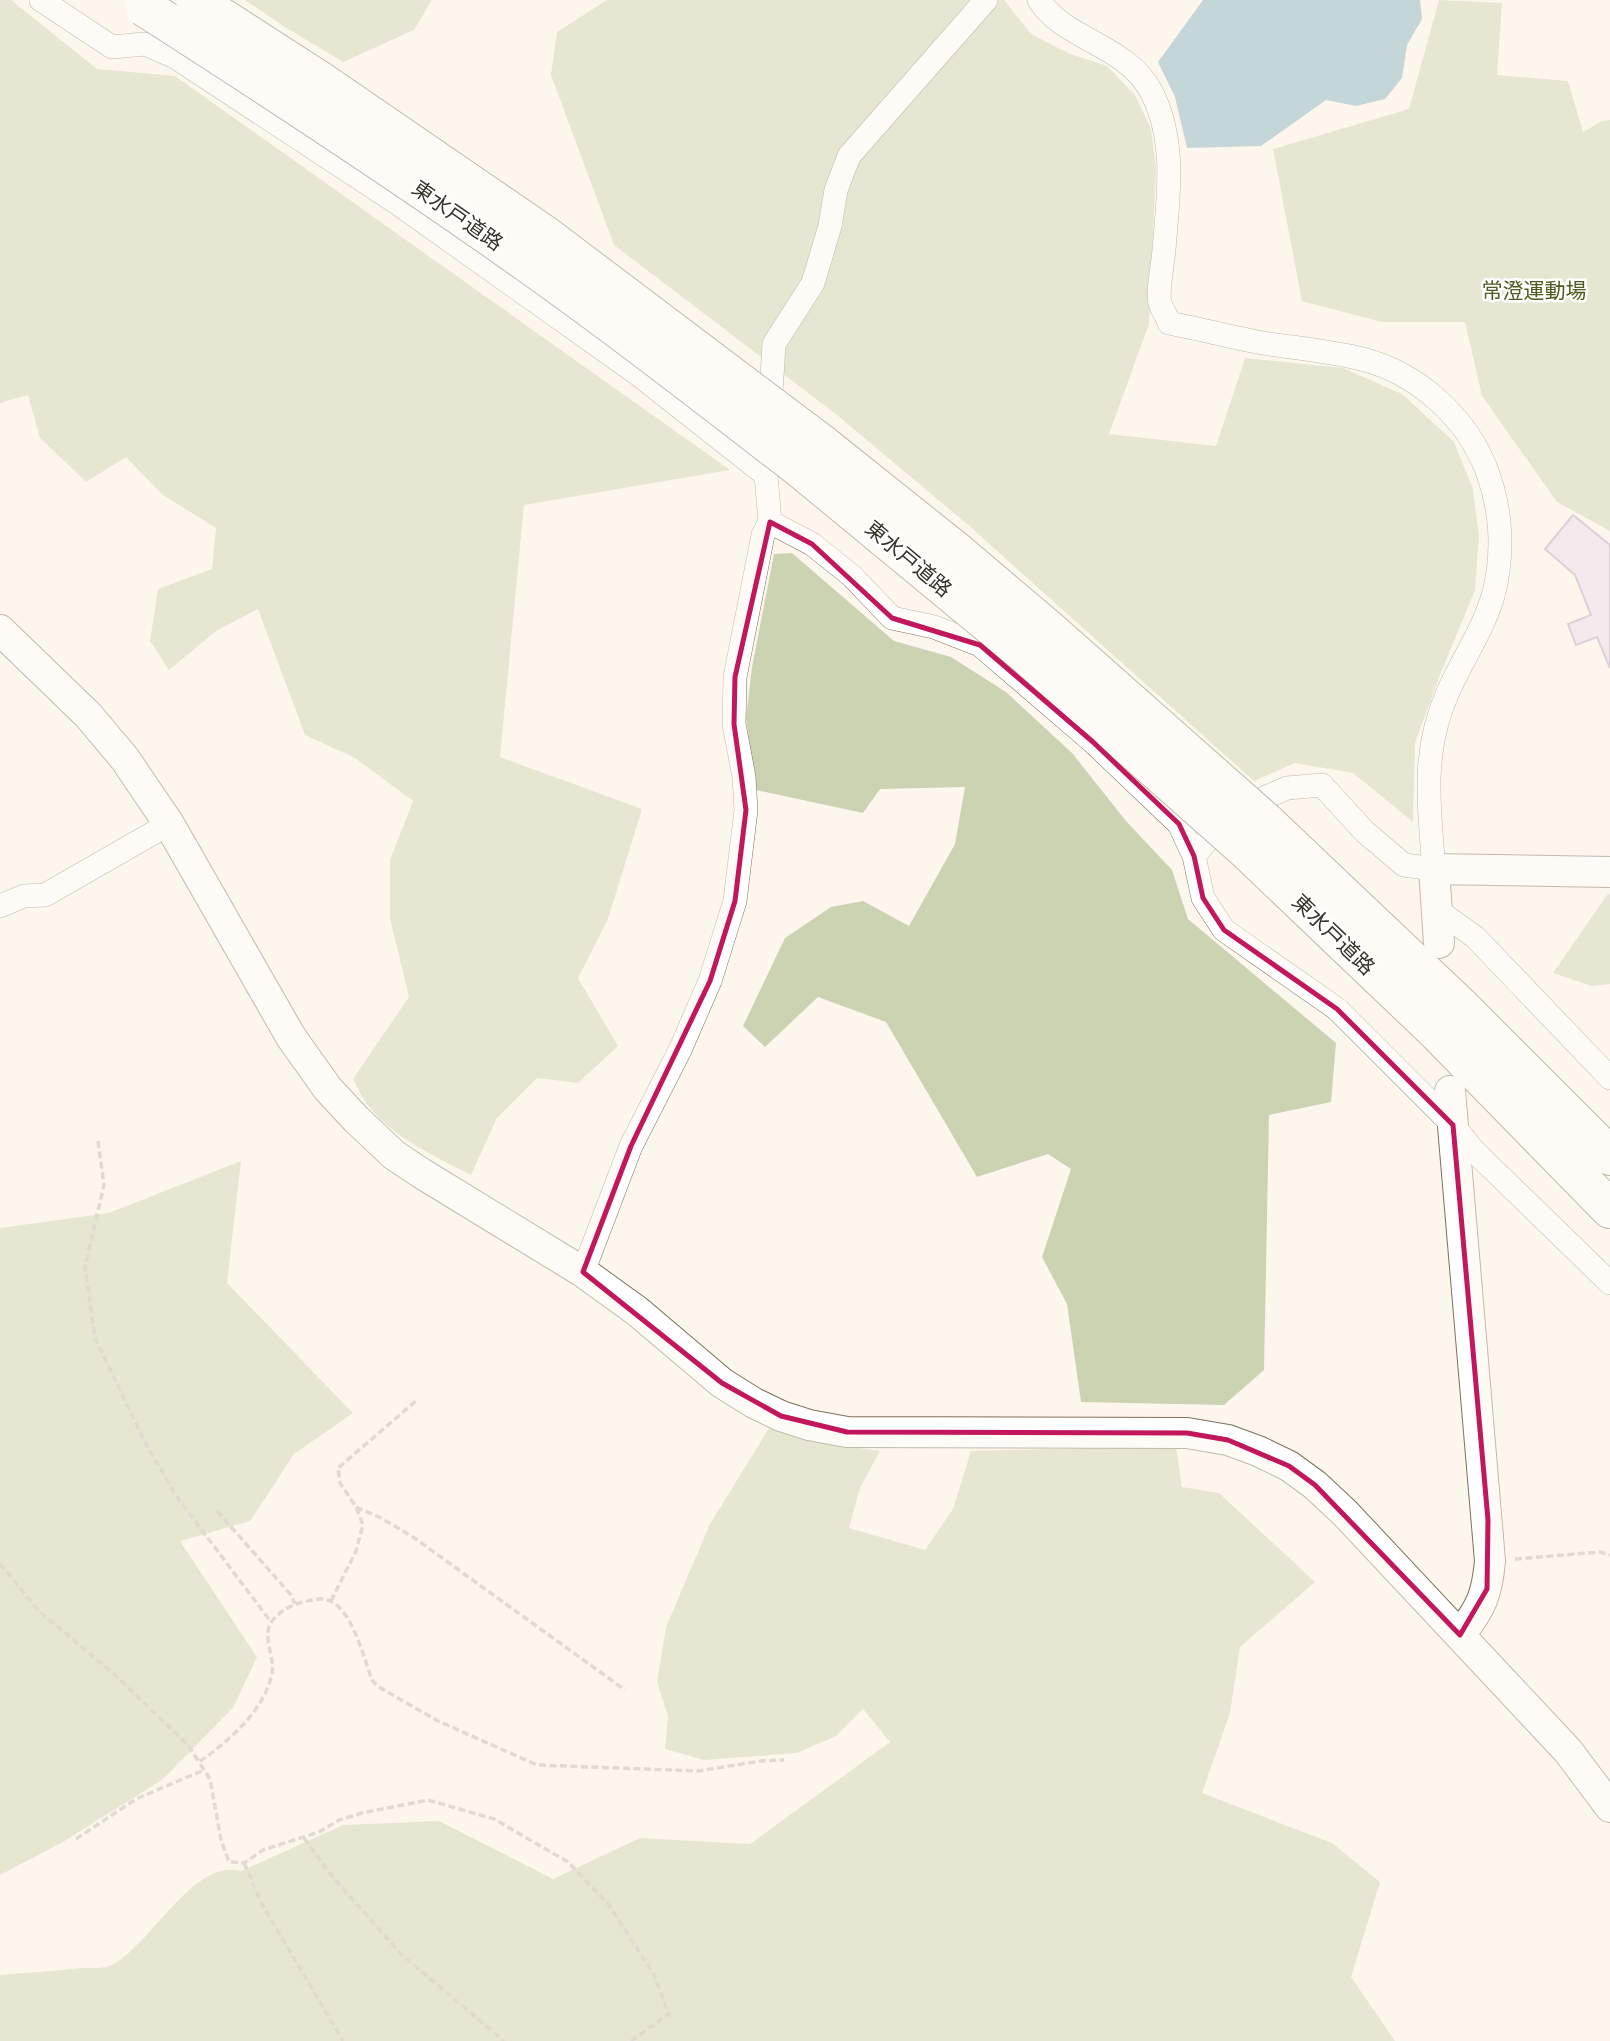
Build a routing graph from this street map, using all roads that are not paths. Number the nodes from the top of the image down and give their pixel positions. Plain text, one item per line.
1 (41, 0) edge
2 (195, 0) edge
3 (986, 0) edge
4 (1039, 0) edge
5 (148, 13) edge
6 (797, 463) junction
7 (770, 522) junction
8 (0, 630) edge
9 (169, 824) junction
10 (1255, 835) junction
11 (1194, 856) junction
12 (1434, 869) junction
13 (1610, 872) edge
14 (0, 906) edge
15 (1437, 910) junction
16 (1439, 943) dead end
17 (1610, 1078) edge
18 (1450, 1091) dead end
19 (1453, 1125) junction
20 (1610, 1156) edge
21 (1610, 1209) edge
22 (583, 1272) junction
23 (1610, 1283) edge
24 (1460, 1635) junction
25 (1610, 1807) edge

1 - 5 street
2 - 6 highway, 東水戸道路, bridge
3 - 6 street
4 - 12 street
5 - 6 highway, 東水戸道路, bridge
6 - 7 street
6 - 10 highway, 東水戸道路, bridge
7 - 11 street
7 - 22 street
8 - 9 street
9 - 14 street
9 - 22 street
10 - 20 highway, 東水戸道路
10 - 21 highway, 東水戸道路
11 - 12 street
11 - 19 street
12 - 13 street
12 - 15 street
15 - 16 street
15 - 17 street
18 - 19 street
19 - 23 street
19 - 24 street
22 - 24 street
24 - 25 street

